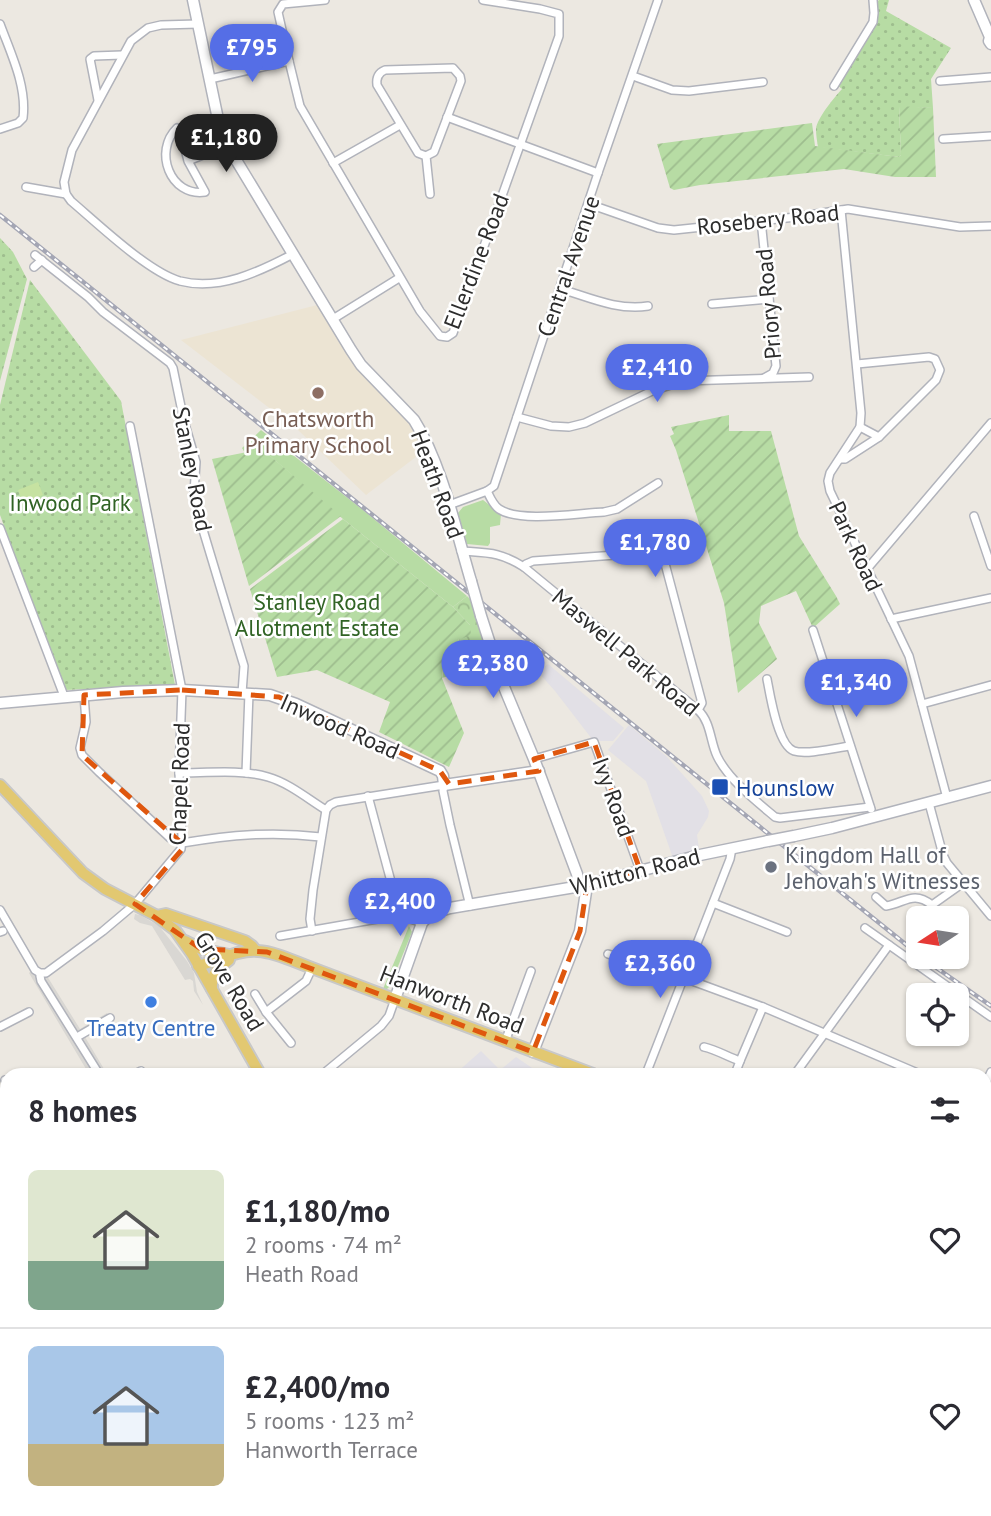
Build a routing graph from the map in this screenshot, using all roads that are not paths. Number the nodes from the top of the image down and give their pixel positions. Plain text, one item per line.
1 (193, 0) edge
2 (325, 0) edge
3 (483, 0) edge
4 (658, 0) edge
5 (873, 0) edge
6 (974, 0) edge
7 (0, 24) edge
8 (198, 24) junction
9 (991, 37) edge
10 (991, 44) edge
11 (122, 55) junction
12 (289, 61) junction
13 (633, 76) junction
14 (991, 77) edge
15 (210, 79) junction
16 (940, 81) dead end
17 (763, 82) dead end
18 (834, 86) dead end
19 (98, 100) junction
20 (447, 117) junction
21 (400, 125) junction
22 (0, 130) edge
23 (991, 136) edge
24 (943, 139) dead end
25 (520, 144) junction
26 (227, 145) junction
27 (426, 156) junction
28 (188, 161) junction
29 (333, 163) junction
30 (598, 173) junction
31 (26, 187) dead end
32 (66, 194) junction
33 (430, 194) dead end
34 (589, 204) junction
35 (841, 210) junction
36 (761, 220) junction
37 (991, 226) edge
38 (293, 254) junction
39 (34, 267) dead end
40 (399, 278) junction
41 (561, 289) junction
42 (769, 299) junction
43 (712, 304) dead end
44 (648, 306) dead end
45 (333, 319) junction
46 (857, 364) junction
47 (809, 377) dead end
48 (761, 379) junction
49 (517, 417) junction
50 (991, 423) edge
51 (130, 426) dead end
52 (860, 427) junction
53 (879, 438) junction
54 (840, 459) junction
55 (658, 483) dead end
56 (487, 491) junction
57 (449, 505) junction
58 (974, 516) dead end
59 (0, 527) edge
60 (461, 551) junction
61 (991, 566) edge
62 (524, 567) junction
63 (867, 569) junction
64 (991, 598) edge
65 (891, 619) junction
66 (813, 630) dead end
67 (766, 679) dead end
68 (991, 685) edge
69 (182, 690) junction
70 (0, 691) edge
71 (246, 693) junction
72 (84, 695) junction
73 (64, 696) junction
74 (1, 703) edge
75 (922, 704) junction
76 (698, 710) junction
77 (850, 746) junction
78 (534, 759) junction
79 (539, 771) junction
80 (246, 773) junction
81 (179, 774) junction
82 (0, 785) edge
83 (444, 785) junction
84 (991, 786) edge
85 (368, 796) junction
86 (947, 798) junction
87 (929, 803) junction
88 (326, 810) junction
89 (872, 811) junction
90 (321, 837) junction
91 (182, 843) junction
92 (732, 848) junction
93 (640, 870) junction
94 (963, 883) junction
95 (583, 885) junction
96 (876, 897) dead end
97 (713, 903) junction
98 (135, 904) junction
99 (932, 905) joint
100 (471, 906) junction
101 (0, 910) edge
102 (400, 915) junction
103 (157, 916) junction
104 (991, 916) edge
105 (422, 923) junction
106 (866, 928) dead end
107 (312, 931) junction
108 (787, 932) dead end
109 (280, 936) dead end
110 (182, 939) junction
111 (889, 945) junction
112 (255, 950) junction
113 (232, 954) junction
114 (608, 954) dead end
115 (197, 964) junction
116 (312, 968) junction
117 (531, 971) dead end
118 (40, 976) dead end
119 (684, 978) junction
120 (213, 993) junction
121 (255, 994) dead end
122 (395, 999) junction
123 (762, 1007) junction
124 (29, 1012) dead end
125 (266, 1012) junction
126 (991, 1017) edge
127 (110, 1018) dead end
128 (0, 1027) edge
129 (825, 1033) junction
130 (77, 1037) junction
131 (505, 1042) junction
132 (291, 1043) dead end
133 (704, 1047) dead end
134 (533, 1052) junction
135 (740, 1061) junction
136 (95, 1068) edge
137 (257, 1068) edge
138 (333, 1068) edge
139 (577, 1068) edge
140 (648, 1068) edge
141 (737, 1068) edge
142 (799, 1068) edge
143 (906, 1068) edge

1 - 8 street, Heath Road
2 - 12 street, Ellerdine Road
3 - 25 street, Ellerdine Road
4 - 13 street, Central Avenue
5 - 18 street
6 - 9 street
7 - 22 street
8 - 11 street
8 - 15 street, Heath Road
9 - 10 street
11 - 19 street
11 - 19 street
12 - 15 street
12 - 29 street, Ellerdine Road
13 - 17 street
13 - 30 street, Central Avenue
14 - 16 street
15 - 26 street, Heath Road
19 - 32 street
20 - 21 street
20 - 25 street
20 - 27 street
21 - 27 street
21 - 29 street
23 - 24 street
25 - 30 street
25 - 40 street, Ellerdine Road
26 - 28 street
26 - 38 street, Heath Road
27 - 33 street
28 - 28 street
29 - 40 street, Ellerdine Road
30 - 34 street, Central Avenue
31 - 32 street
32 - 38 street
34 - 36 street, Rosebery Road
34 - 41 street, Central Avenue
35 - 36 street, Rosebery Road
35 - 37 street, Rosebery Road
35 - 46 street
36 - 42 street, Priory Road
38 - 45 street, Heath Road
39 - 71 street, Stanley Road
40 - 45 street
41 - 44 street
41 - 49 street, Central Avenue
42 - 43 street
42 - 48 street, Priory Road
45 - 57 street, Heath Road
46 - 52 street
46 - 53 street
47 - 48 street
48 - 49 street
49 - 56 street, Central Avenue
50 - 63 street
51 - 69 street, Chapel Road
52 - 53 street
52 - 54 street, Park Road
53 - 54 street
54 - 63 street, Park Road
55 - 56 street
56 - 57 street
57 - 60 street, Heath Road
58 - 61 street
59 - 73 street
60 - 62 street, Maswell Park Road
60 - 78 street, Heath Road, bridge
62 - 76 street, Maswell Park Road
62 - 76 street
63 - 65 street, Park Road
64 - 65 street
65 - 75 street, Park Road
66 - 77 street
67 - 77 street
68 - 75 street
69 - 71 street, Inwood Road
69 - 72 street, Inwood Road
69 - 81 street, Chapel Road
70 - 74 street
71 - 80 street, Stanley Road
71 - 83 street, Inwood Road
72 - 73 street, Inwood Road
72 - 91 street
73 - 74 street, Inwood Road
75 - 86 street, Park Road
76 - 89 street, Maswell Park Road
77 - 89 street
78 - 79 street, Heath Road
78 - 93 street, Ivy Road
79 - 83 street
79 - 95 street, Heath Road
80 - 81 street
80 - 88 street
81 - 91 street, Chapel Road
82 - 98 main road, Hanworth Road
83 - 85 street
83 - 100 street
84 - 86 street, Whitton Road
85 - 88 street
85 - 102 street
86 - 87 street, Whitton Road
87 - 89 street, Whitton Road
87 - 94 street
88 - 90 street
89 - 92 street, Whitton Road, bridge
90 - 91 street
90 - 107 street
91 - 98 street, Chapel Road
92 - 93 street, Whitton Road
92 - 97 street
93 - 95 street, Whitton Road
94 - 99 street
94 - 104 street
95 - 100 street, Whitton Road
95 - 134 street
96 - 99 street
97 - 108 street
97 - 119 street
98 - 101 street, Chapel Road
98 - 103 main road, Hanworth Road
100 - 105 street, Whitton Road
102 - 105 street
102 - 107 street
103 - 110 main road, Grove Road
103 - 112 main road, Hanworth Road
105 - 122 street
106 - 111 street
107 - 109 street
110 - 113 main road, Hanworth Road
110 - 115 main road, Grove Road
111 - 126 street
111 - 129 street
112 - 113 main road, Hanworth Road
112 - 116 main road, Hanworth Road
113 - 115 main road, Hanworth Road
113 - 120 main road
114 - 119 street
115 - 120 main road, Grove Road
116 - 122 main road, Hanworth Road
116 - 125 street
117 - 131 street
118 - 130 street
119 - 123 street
119 - 140 street
120 - 137 main road, Grove Road
121 - 125 street
122 - 131 main road, Hanworth Road
122 - 138 street
123 - 129 street
123 - 135 street
124 - 128 street
125 - 132 street
127 - 130 street
129 - 142 street
129 - 143 street
130 - 136 street
131 - 134 main road, Hanworth Road
133 - 135 street
134 - 139 main road, Hanworth Road
135 - 141 street

